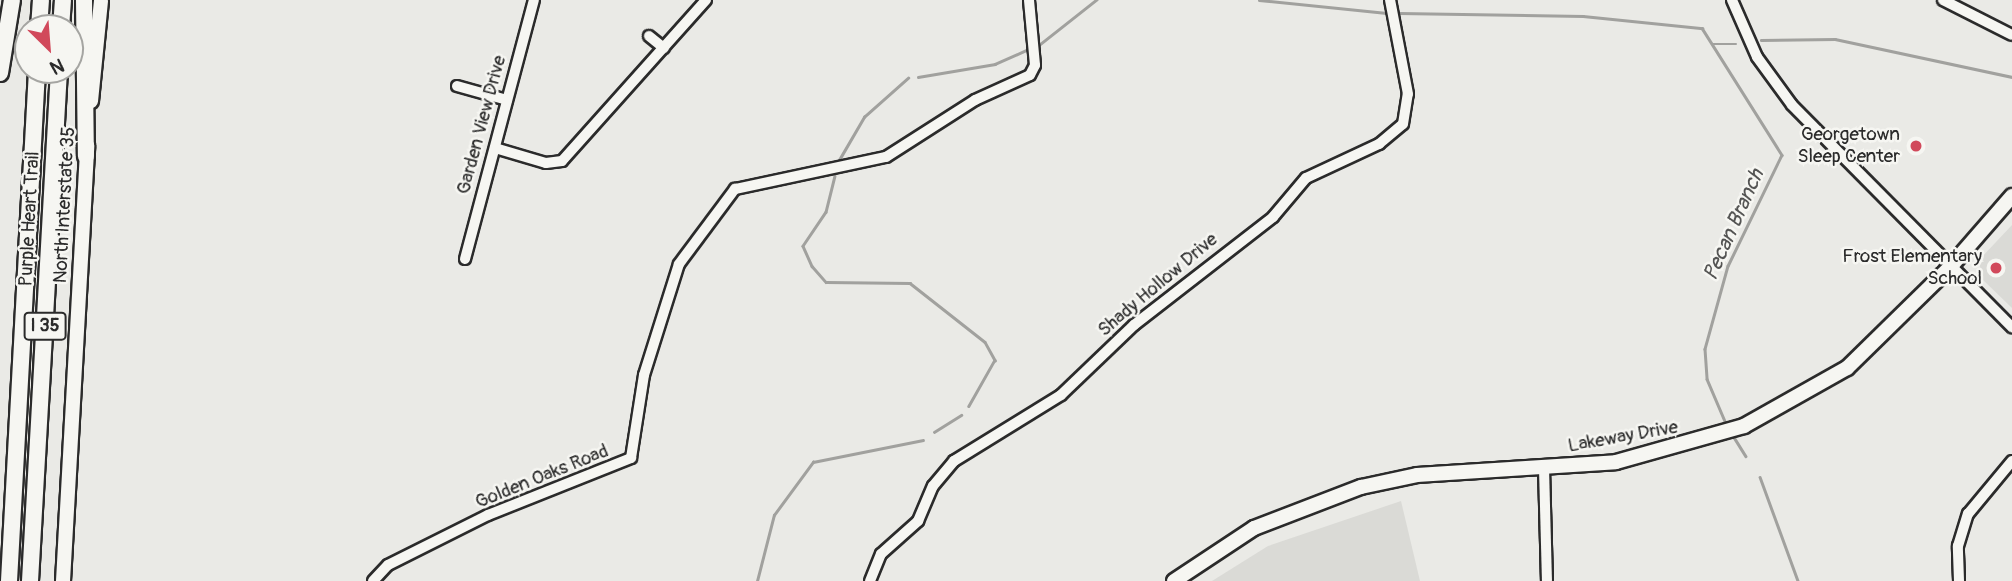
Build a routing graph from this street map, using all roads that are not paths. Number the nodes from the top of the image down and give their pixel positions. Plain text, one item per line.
1 (4, 0) edge
2 (12, 0) edge
3 (84, 0) edge
4 (101, 0) edge
5 (534, 0) edge
6 (706, 0) edge
7 (1029, 0) edge
8 (1390, 0) edge
9 (1732, 0) edge
10 (1943, 0) edge
11 (2012, 34) edge
12 (649, 36) dead end
13 (664, 48) junction
14 (0, 73) edge
15 (36, 84) edge
16 (58, 84) edge
17 (457, 86) dead end
18 (507, 100) junction
19 (495, 148) junction
20 (86, 156) junction
21 (2012, 196) edge
22 (465, 259) dead end
23 (1951, 266) junction
24 (2012, 327) edge
25 (2012, 461) edge
26 (1544, 468) junction
27 (9, 581) edge
28 (30, 581) edge
29 (63, 581) edge
30 (373, 581) edge
31 (870, 581) edge
32 (1174, 581) edge
33 (1546, 581) edge
34 (1959, 581) edge

1 - 14 main road
2 - 14 highway
3 - 20 highway
4 - 20 main road, North Interstate 35
5 - 18 street, Garden View Drive
6 - 13 street
7 - 30 street, Golden Oaks Road
8 - 31 street, Shady Hollow Drive
9 - 23 street
10 - 11 street
12 - 13 street
13 - 19 street
15 - 27 highway, Purple Heart Trail / I 35
16 - 28 highway, Purple Heart Trail / I 35
17 - 18 street
18 - 19 street, Garden View Drive
19 - 22 street, Garden View Drive
20 - 29 main road, North Interstate 35
21 - 23 main road, Lakeway Drive
23 - 24 street
23 - 26 main road, Lakeway Drive
25 - 34 street
26 - 32 main road, Lakeway Drive
26 - 33 street

